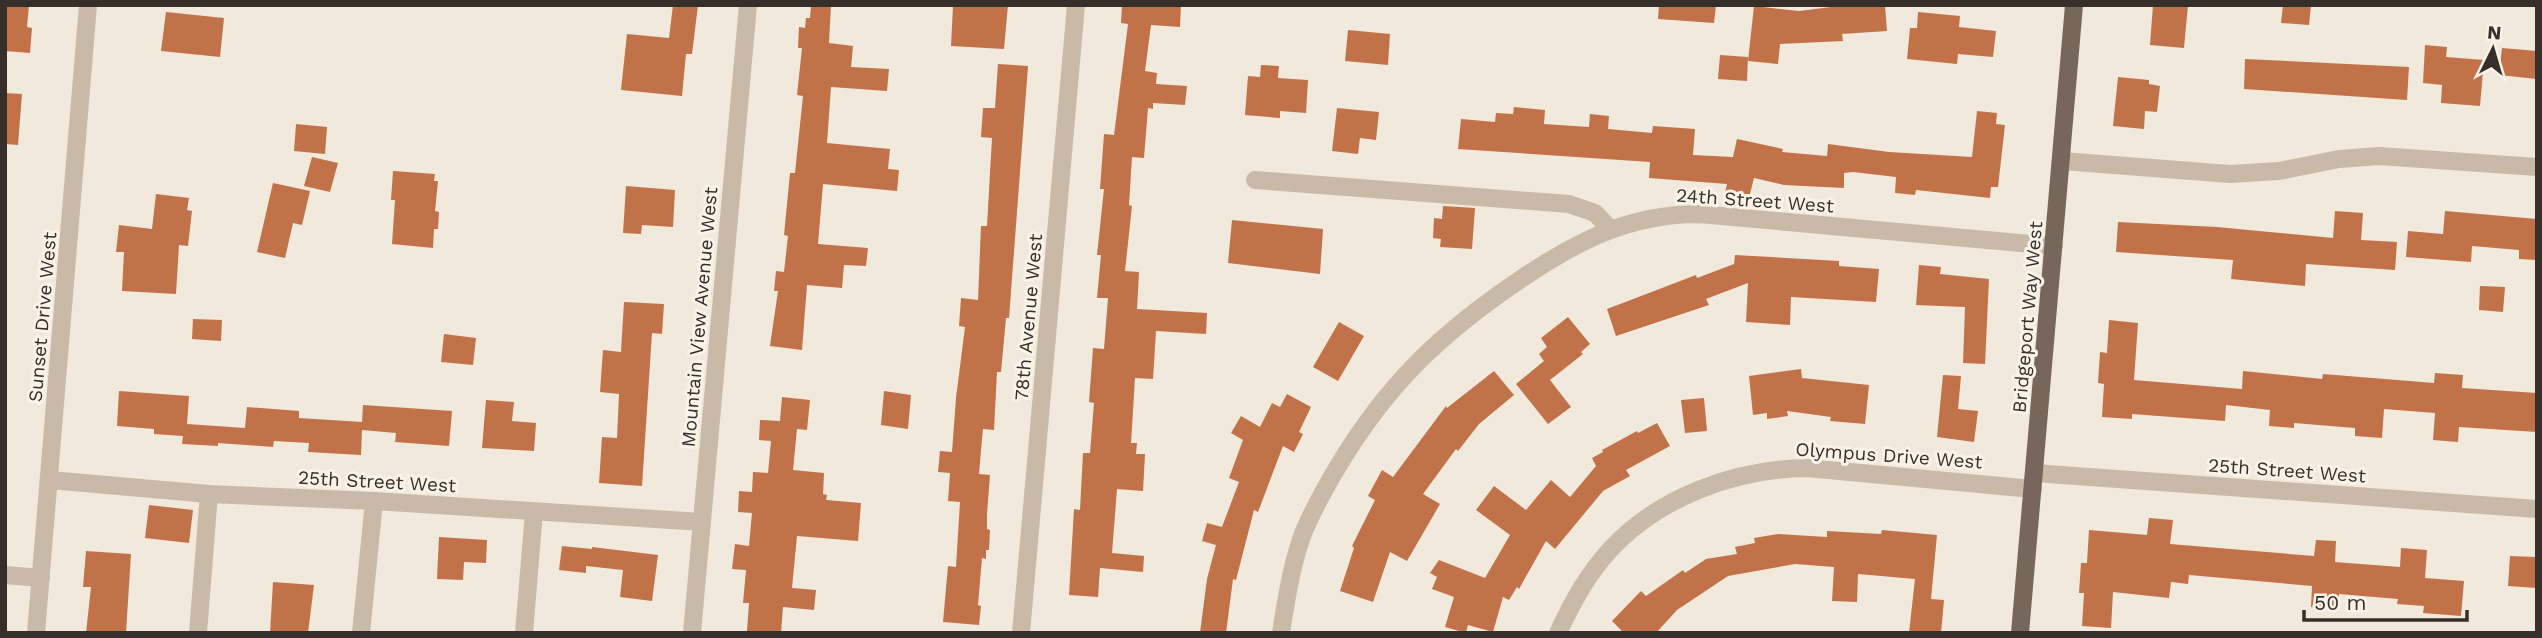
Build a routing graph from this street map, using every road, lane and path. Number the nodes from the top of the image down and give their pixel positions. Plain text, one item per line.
1 (88, 5) edge
2 (748, 5) edge
3 (1076, 5) edge
4 (2074, 5) edge
5 (2062, 161) junction
6 (2537, 167) edge
7 (1255, 180) dead end
8 (1611, 230) junction
9 (2054, 246) junction
10 (50, 480) junction
11 (2033, 481) junction
12 (209, 494) junction
13 (374, 501) junction
14 (2537, 509) edge
15 (534, 512) junction
16 (702, 522) junction
17 (5, 575) edge
18 (41, 578) junction
19 (36, 633) edge
20 (198, 633) edge
21 (361, 633) edge
22 (524, 633) edge
23 (692, 633) edge
24 (1021, 633) edge
25 (1281, 633) edge
26 (1558, 633) edge
27 (2020, 633) edge

1 - 10 street, Sunset Drive West
2 - 16 street, Mountain View Avenue West
3 - 24 street, 78th Avenue West
4 - 5 main road, Bridgeport Way West
5 - 6 street
5 - 9 main road, Bridgeport Way West
7 - 8 street
8 - 9 street, 24th Street West
8 - 25 street, 24th Street West
9 - 11 main road, Bridgeport Way West
10 - 12 street, 25th Street West
10 - 18 street, Sunset Drive West
11 - 14 street, 25th Street West
11 - 26 street, Olympus Drive West
11 - 27 main road, Bridgeport Way West
12 - 13 street, 25th Street West
12 - 20 street
13 - 15 street, 25th Street West
13 - 21 street
15 - 16 street, 25th Street West
15 - 22 street
16 - 23 street, Mountain View Avenue West
17 - 18 street
18 - 19 street, Sunset Drive West

